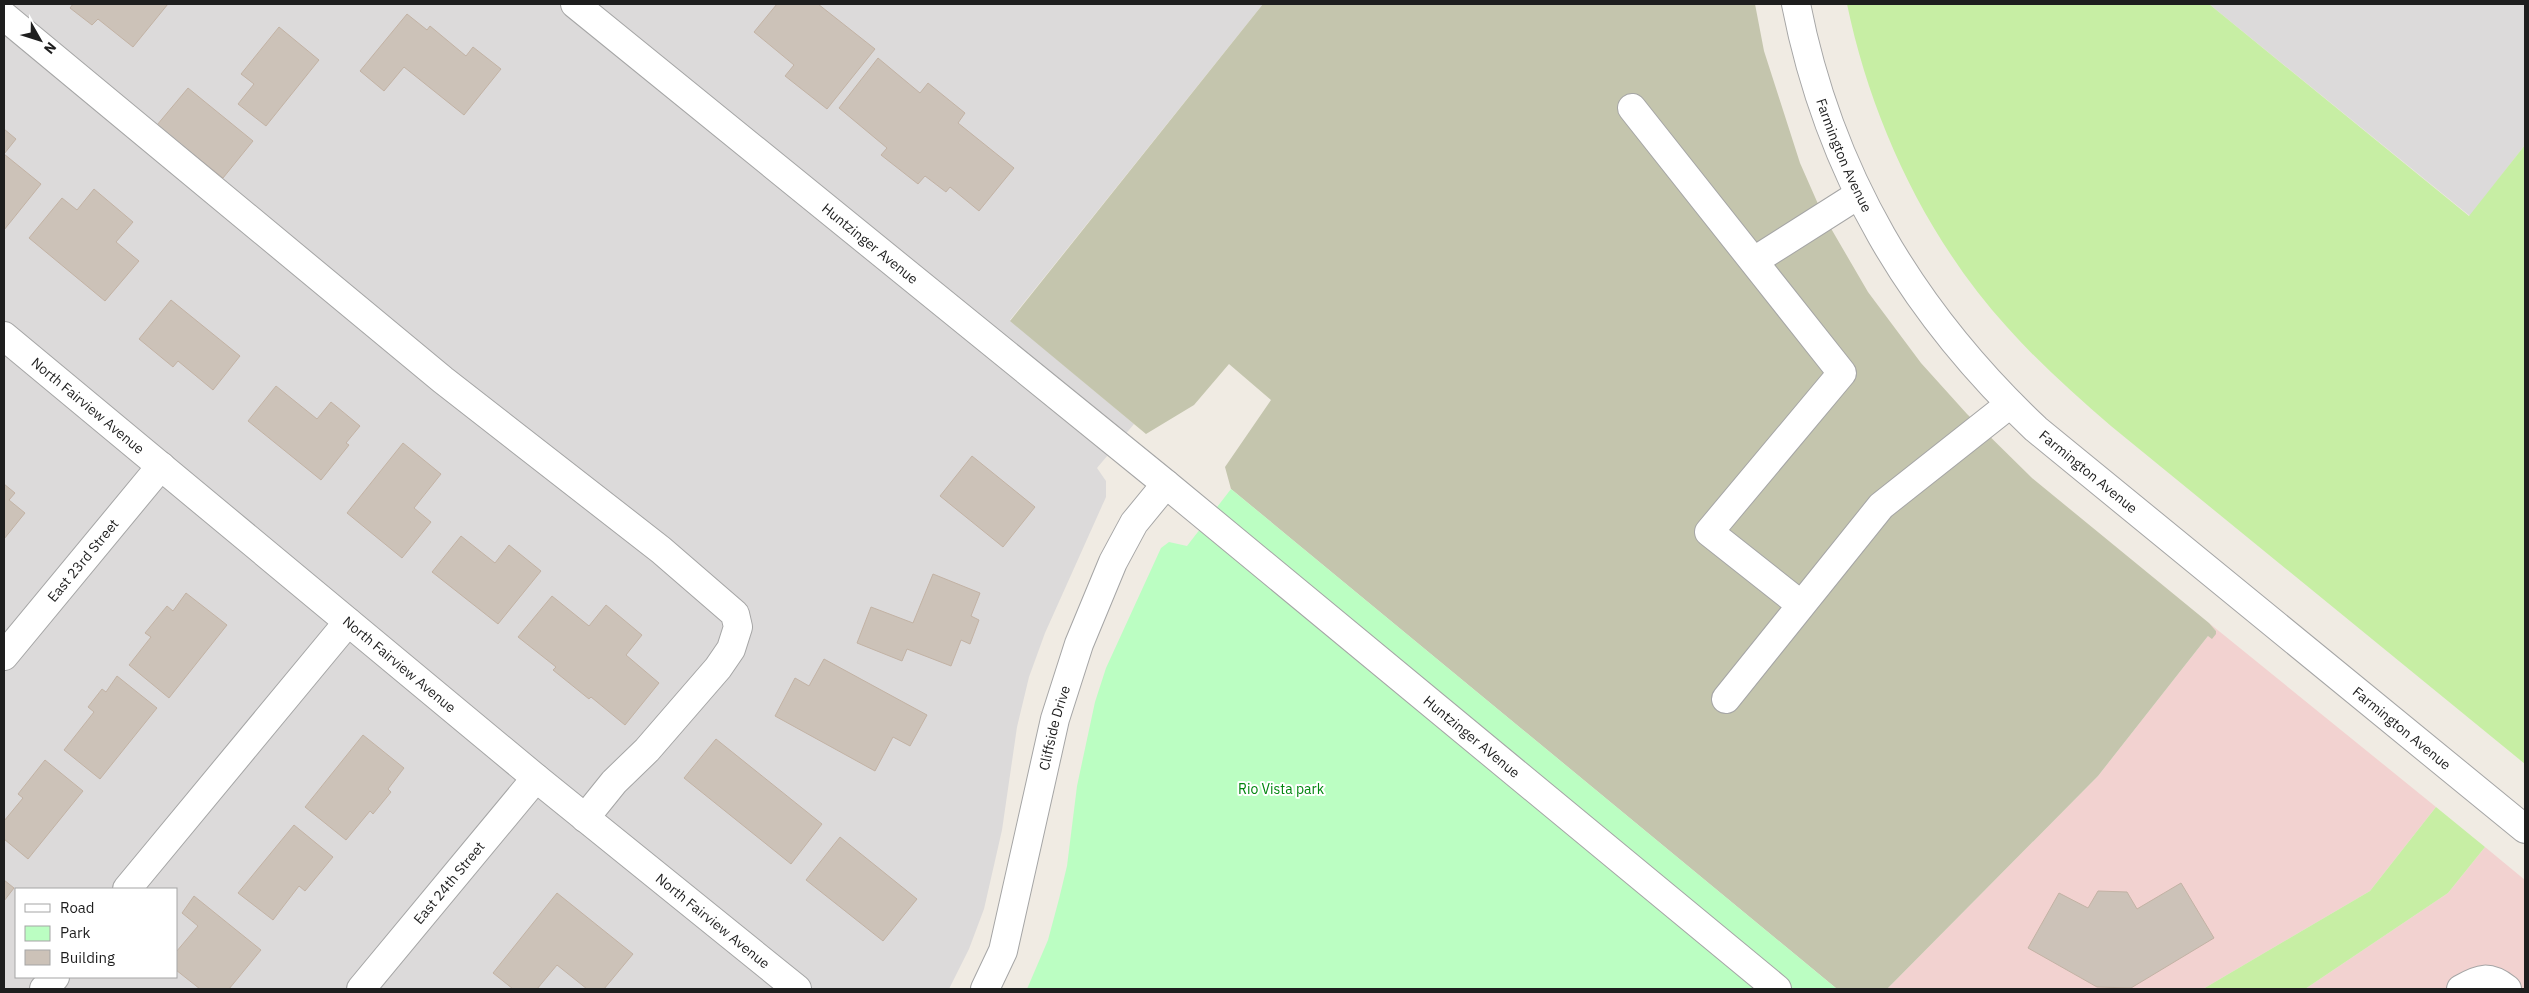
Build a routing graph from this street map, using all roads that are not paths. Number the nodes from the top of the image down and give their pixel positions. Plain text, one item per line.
1 (575, 4) edge
2 (1796, 4) edge
3 (4, 16) edge
4 (1632, 108) dead end
5 (1858, 195) junction
6 (1754, 261) junction
7 (4, 336) edge
8 (2010, 404) junction
9 (161, 466) junction
10 (1166, 484) junction
11 (1800, 604) junction
12 (348, 622) junction
13 (4, 656) edge
14 (1726, 699) dead end
15 (536, 778) junction
16 (585, 818) junction
17 (2525, 829) edge
18 (128, 888) edge
19 (54, 978) edge
20 (44, 989) edge
21 (361, 989) edge
22 (798, 989) edge
23 (985, 989) edge
24 (1777, 989) edge
25 (2461, 989) edge
26 (2507, 989) edge

1 - 10 street, Huntzinger Avenue
2 - 5 street, Farmington Avenue
3 - 16 street
4 - 6 street
5 - 6 street
5 - 8 street, Farmington Avenue
6 - 11 street
7 - 9 street, North Fairview Avenue
8 - 11 street
8 - 17 street, Farmington Avenue
9 - 12 street, North Fairview Avenue
9 - 13 street, East 23rd Street
10 - 23 street, Cliffside Drive
10 - 24 street, Huntzinger AVenue
11 - 14 street
12 - 15 street, North Fairview Avenue
12 - 18 street
15 - 16 street, North Fairview Avenue
15 - 21 street, East 24th Street
16 - 22 street, North Fairview Avenue
19 - 20 street
25 - 26 street

